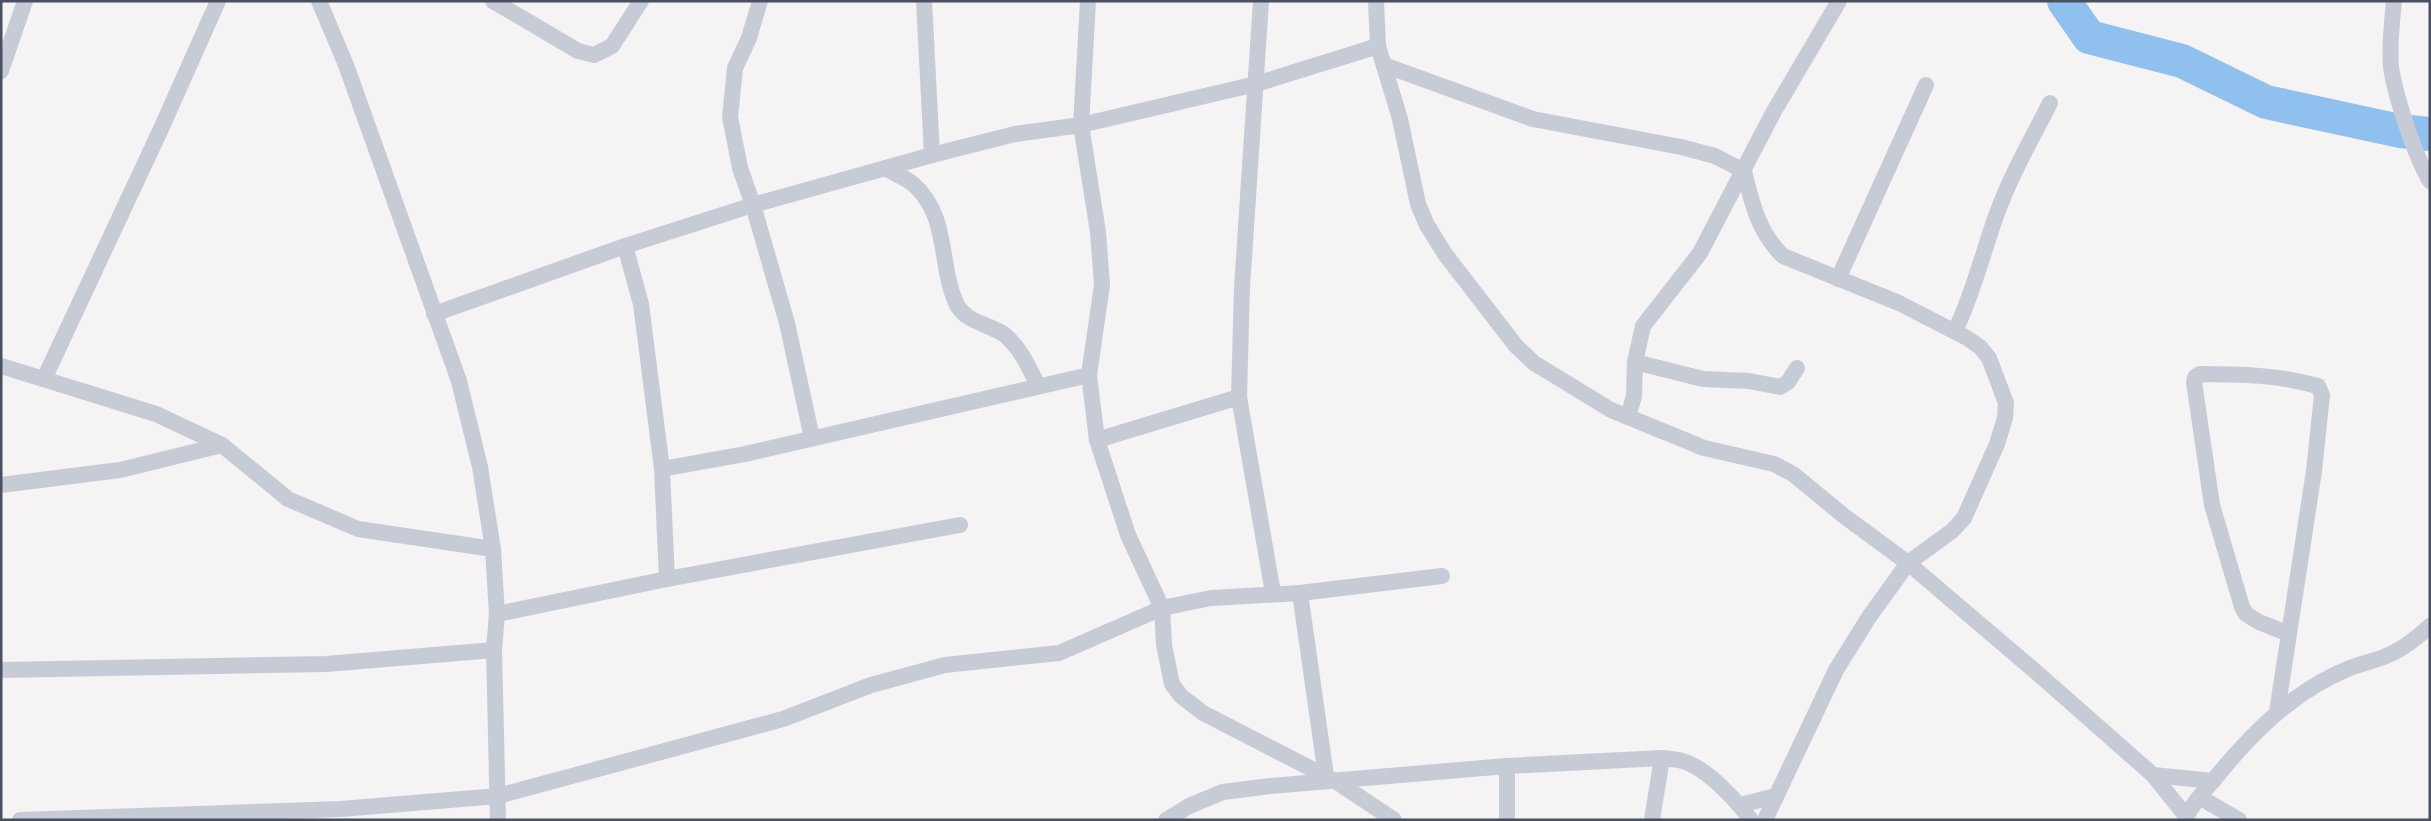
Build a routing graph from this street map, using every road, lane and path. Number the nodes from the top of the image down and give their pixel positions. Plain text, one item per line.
1 (25, 1) edge
2 (218, 1) edge
3 (318, 1) edge
4 (493, 1) edge
5 (641, 1) edge
6 (760, 1) edge
7 (924, 1) edge
8 (1088, 1) edge
9 (1260, 1) edge
10 (1376, 1) edge
11 (1839, 1) edge
12 (2394, 1) edge
13 (1378, 46) junction
14 (1384, 65) junction
15 (1, 71) edge
16 (1256, 84) junction
17 (1926, 85) dead end
18 (2050, 103) dead end
19 (1082, 125) junction
20 (932, 155) junction
21 (887, 169) junction
22 (1744, 171) junction
23 (2430, 181) edge
24 (753, 205) junction
25 (625, 246) junction
26 (1838, 279) junction
27 (434, 314) junction
28 (1955, 331) junction
29 (1634, 362) junction
30 (1, 366) edge
31 (1797, 368) dead end
32 (1089, 375) junction
33 (44, 379) junction
34 (1038, 386) junction
35 (1239, 397) junction
36 (1628, 417) junction
37 (812, 438) junction
38 (1097, 440) junction
39 (222, 445) junction
40 (662, 469) junction
41 (1, 485) edge
42 (960, 525) dead end
43 (492, 549) junction
44 (1908, 563) junction
45 (1442, 576) dead end
46 (667, 579) junction
47 (1273, 593) junction
48 (1300, 594) junction
49 (1162, 608) junction
50 (497, 614) junction
51 (2430, 626) edge
52 (2289, 634) junction
53 (494, 650) junction
54 (1, 670) edge
55 (2277, 712) junction
56 (1662, 758) junction
57 (1507, 766) junction
58 (2153, 775) junction
59 (1332, 779) junction
60 (2213, 781) junction
61 (498, 796) junction
62 (1776, 796) junction
63 (2201, 798) junction
64 (1740, 805) junction
65 (1189, 813) edge
66 (340, 815) edge
67 (2186, 818) edge
68 (20, 820) edge
69 (498, 820) edge
70 (1166, 820) edge
71 (1394, 820) edge
72 (1507, 820) edge
73 (1652, 820) edge
74 (1751, 820) edge
75 (1765, 820) edge
76 (2239, 820) edge

1 - 15 street
2 - 33 street
3 - 27 street
4 - 5 street
6 - 24 street
7 - 20 street
8 - 19 street
9 - 16 street
10 - 13 street
11 - 22 street
12 - 23 street
13 - 14 street
13 - 16 street
14 - 22 street
14 - 36 street
16 - 19 street
16 - 35 street
17 - 26 street
18 - 28 street
19 - 20 street
19 - 32 street
20 - 21 street
21 - 24 street
21 - 34 street
22 - 26 street
22 - 29 street
24 - 25 street
24 - 37 street
25 - 27 street
25 - 40 street
26 - 28 street
27 - 43 street
28 - 44 street
29 - 31 street
29 - 36 street
30 - 33 street
32 - 34 street
32 - 38 street
33 - 39 street
34 - 37 street
35 - 38 street
35 - 47 street
36 - 44 street
37 - 40 street
38 - 49 street
39 - 41 street
39 - 43 street
40 - 46 street
42 - 46 street
43 - 50 street
44 - 58 street
44 - 62 street
45 - 48 street
46 - 50 street
47 - 48 street
47 - 49 street
48 - 59 street
49 - 59 street
49 - 61 street
50 - 53 street
51 - 55 street
52 - 52 street
52 - 55 street
53 - 54 street
53 - 61 street
55 - 60 street
56 - 57 street
56 - 64 street
56 - 73 street
57 - 59 street
57 - 72 street
58 - 60 street
58 - 67 street
59 - 65 street
59 - 71 street
60 - 63 street
61 - 66 street
61 - 69 street
62 - 64 street
62 - 75 street
63 - 67 street
63 - 76 street
64 - 74 street
65 - 70 street
66 - 68 street

